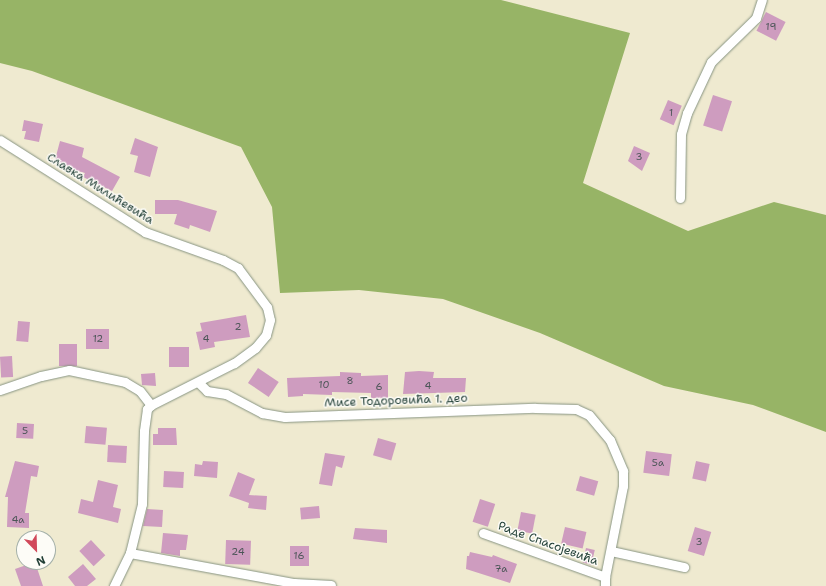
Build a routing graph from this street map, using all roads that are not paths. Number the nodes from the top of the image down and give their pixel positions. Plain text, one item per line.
1 (762, 0) edge
2 (0, 140) edge
3 (680, 198) dead end
4 (198, 382) junction
5 (0, 390) edge
6 (151, 405) junction
7 (600, 425) joint
8 (483, 532) dead end
9 (611, 551) junction
10 (130, 553) junction
11 (684, 567) dead end
12 (605, 582) edge
13 (331, 584) dead end
14 (114, 586) edge

1 - 3 street
2 - 4 street, Славка Милићевића
4 - 6 street, Славка Милићевића
4 - 7 street, Мисе Тодоровића 1. део
5 - 6 street
6 - 10 street
7 - 9 street, Раде Спасојевића
8 - 12 street, Раде Спасојевића
9 - 11 street
9 - 12 street, Раде Спасојевића
10 - 13 street
10 - 14 street

